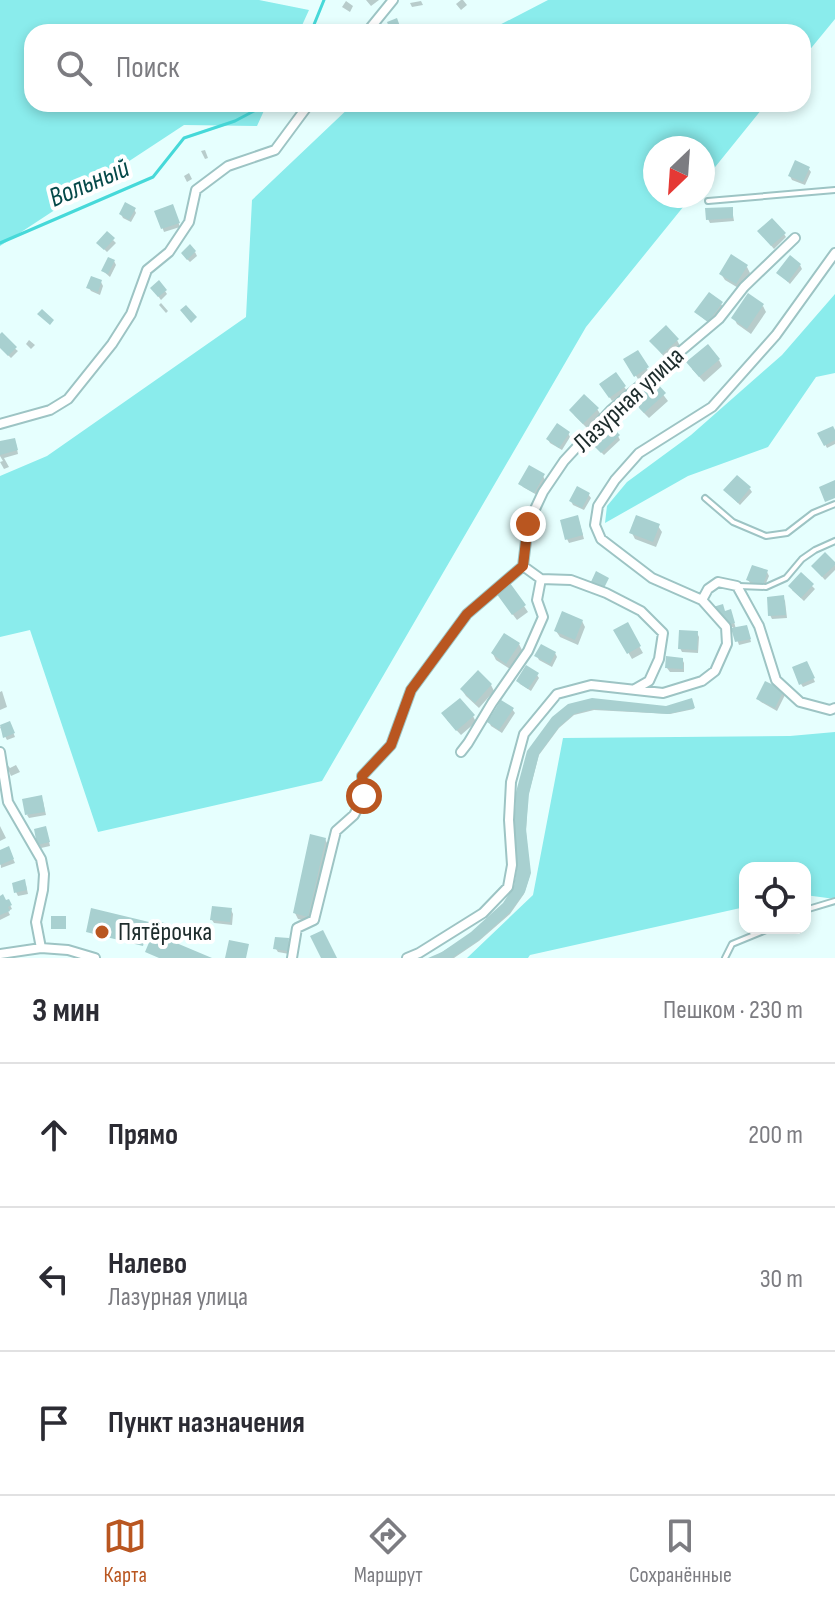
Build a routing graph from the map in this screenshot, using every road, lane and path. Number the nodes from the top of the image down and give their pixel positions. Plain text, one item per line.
1 (393, 0) edge
2 (375, 24) edge
3 (303, 112) edge
4 (835, 190) edge
5 (715, 200) edge
6 (795, 238) dead end
7 (835, 253) edge
8 (0, 424) edge
9 (705, 498) dead end
10 (835, 504) edge
11 (835, 541) edge
12 (523, 566) junction
13 (541, 579) junction
14 (737, 586) junction
15 (702, 600) junction
16 (634, 690) junction
17 (835, 708) edge
18 (0, 752) edge
19 (461, 752) dead end
20 (835, 901) edge
21 (811, 908) edge
22 (756, 934) edge
23 (41, 948) junction
24 (0, 954) edge
25 (24, 954) edge
26 (95, 958) edge
27 (292, 958) edge
28 (407, 958) edge
29 (725, 958) edge

1 - 2 street
3 - 8 street
4 - 5 lane
6 - 12 street, Лазурная улица
7 - 15 street, Лазурная улица
9 - 10 lane
11 - 14 lane
12 - 13 street
12 - 27 street
13 - 16 street
13 - 19 street
14 - 15 street
14 - 17 street
15 - 16 street, Лазурная улица
16 - 28 street, Лазурная улица
18 - 23 street
20 - 21 lane
22 - 29 lane
23 - 25 street
23 - 26 street
24 - 25 street

